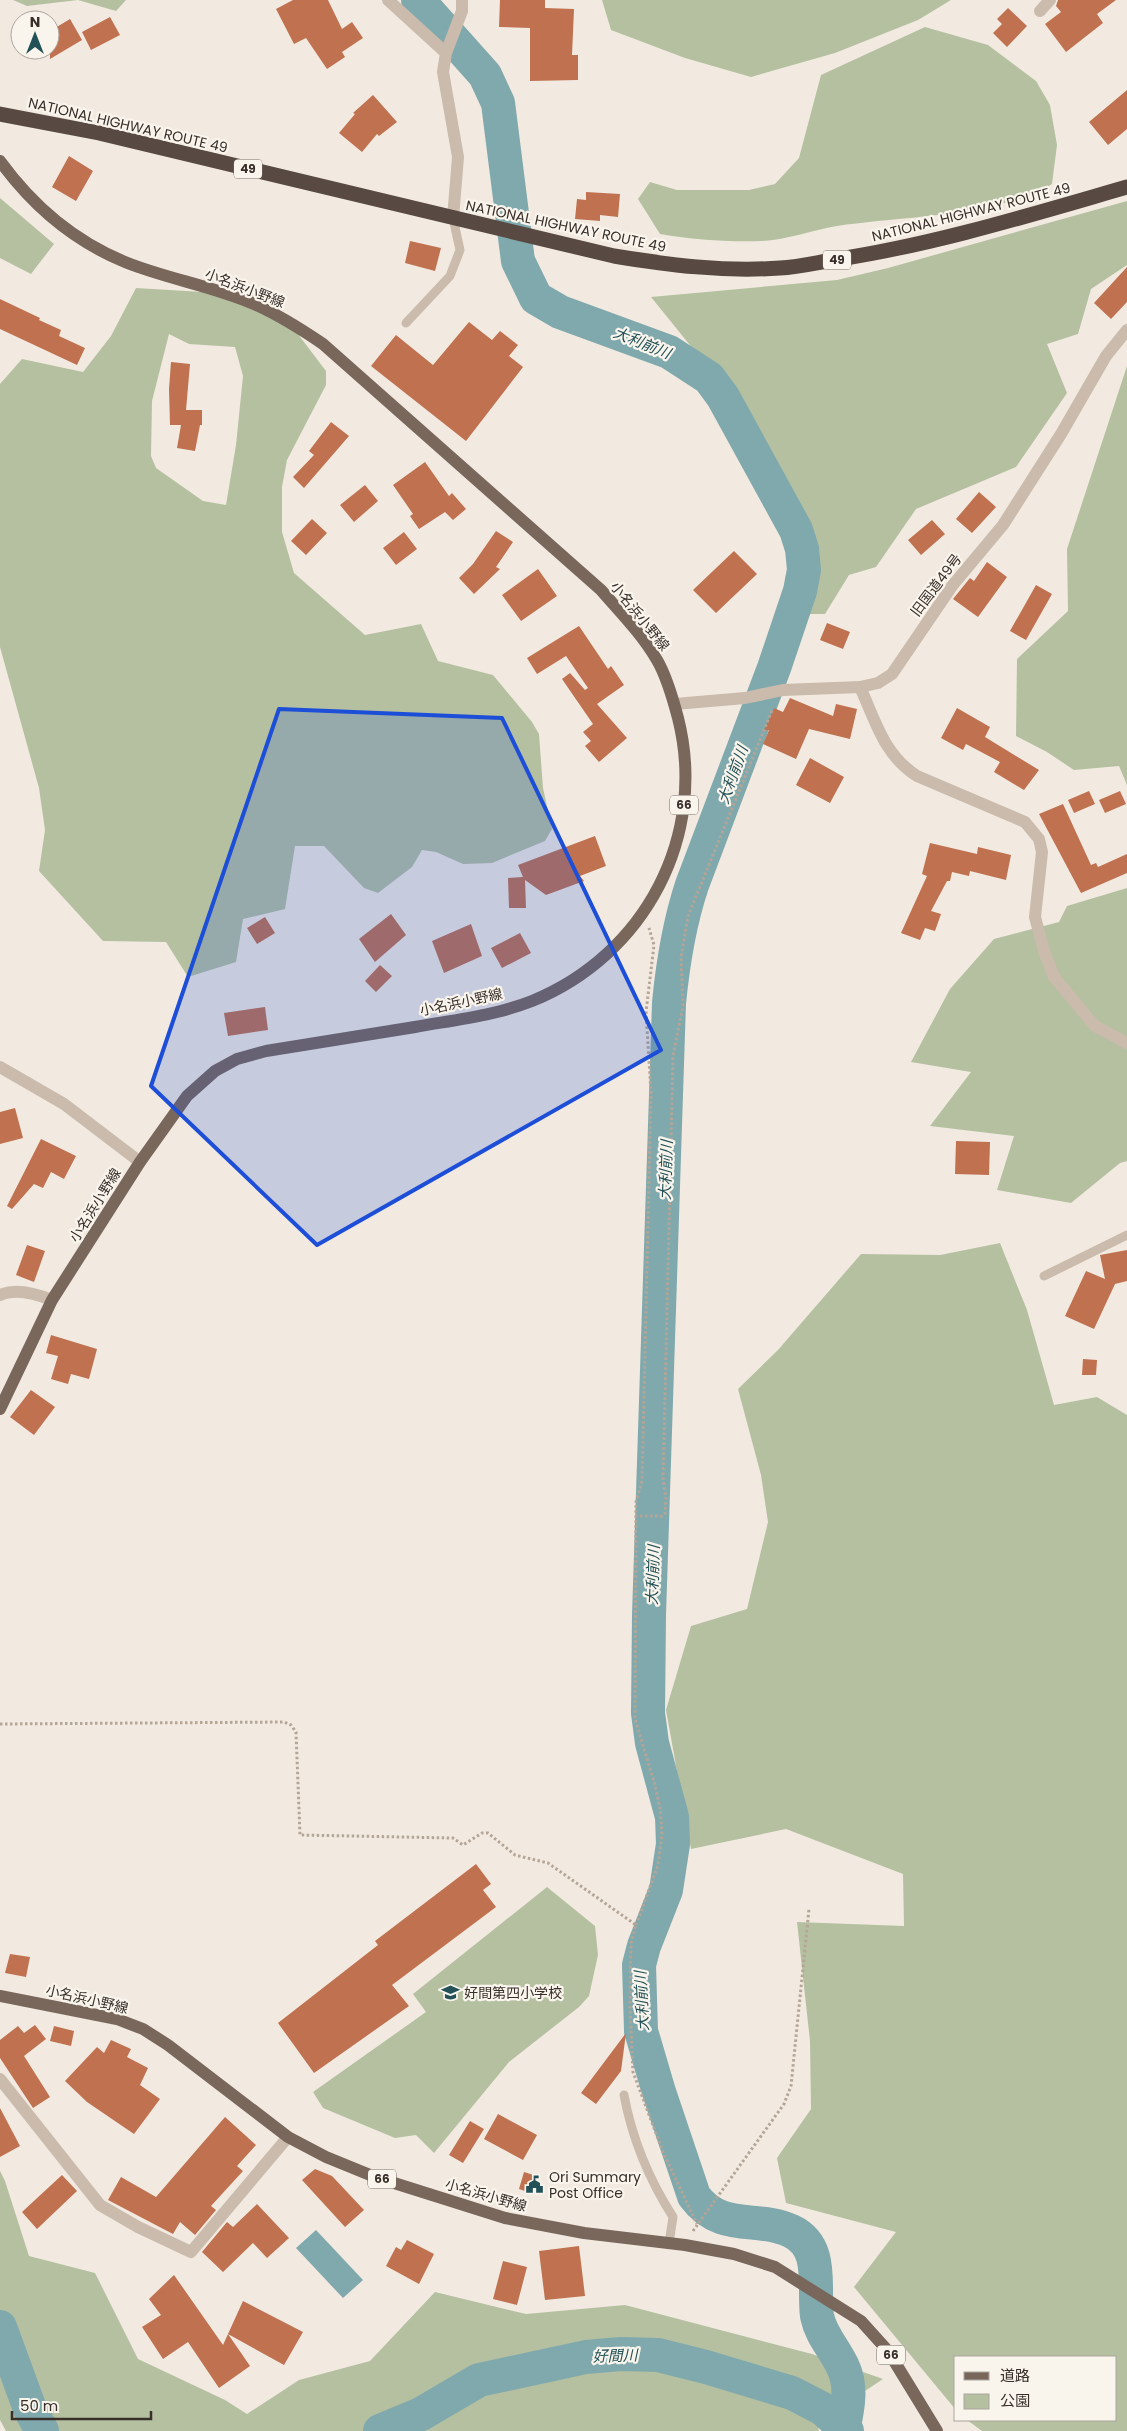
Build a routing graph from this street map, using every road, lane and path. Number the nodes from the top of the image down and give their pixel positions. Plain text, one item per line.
1 (388, 0) edge
2 (462, 0) edge
3 (1050, 0) edge
4 (1040, 11) dead end
5 (447, 50) junction
6 (0, 114) edge
7 (0, 161) edge
8 (1127, 187) edge
9 (453, 218) junction
10 (406, 323) dead end
11 (1127, 330) edge
12 (860, 688) junction
13 (779, 691) junction
14 (675, 704) junction
15 (641, 918) junction
16 (1127, 1043) edge
17 (0, 1067) edge
18 (140, 1162) junction
19 (1127, 1235) edge
20 (1044, 1276) dead end
21 (0, 1295) edge
22 (52, 1300) junction
23 (0, 1409) edge
24 (635, 1516) junction
25 (0, 1724) edge
26 (809, 1909) dead end
27 (636, 1925) junction
28 (0, 1996) edge
29 (0, 2079) edge
30 (624, 2095) dead end
31 (288, 2137) junction
32 (701, 2218) dead end
33 (697, 2224) dead end
34 (669, 2243) junction
35 (937, 2431) edge

1 - 5 street
2 - 5 street
3 - 4 street
5 - 9 street
6 - 9 highway, NATIONAL HIGHWAY ROUTE 49 / 49
7 - 14 main road, 小名浜小野線 / 66
8 - 9 highway, NATIONAL HIGHWAY ROUTE 49 / 49
9 - 10 lane
11 - 12 street, 旧国道49号
12 - 13 street, 旧国道49号
12 - 16 street
13 - 14 street, 旧国道49号
13 - 24 path
14 - 15 main road, 小名浜小野線 / 66
15 - 18 main road, 小名浜小野線 / 66
15 - 24 path
17 - 18 street
18 - 22 main road, 小名浜小野線 / 66
19 - 20 lane
21 - 22 street
22 - 23 main road, 小名浜小野線 / 66
24 - 27 path
25 - 27 path
26 - 32 path
27 - 33 path
28 - 31 main road, 小名浜小野線 / 66
29 - 31 street
30 - 34 lane
31 - 34 main road, 小名浜小野線 / 66
34 - 35 main road, 小名浜小野線 / 66

